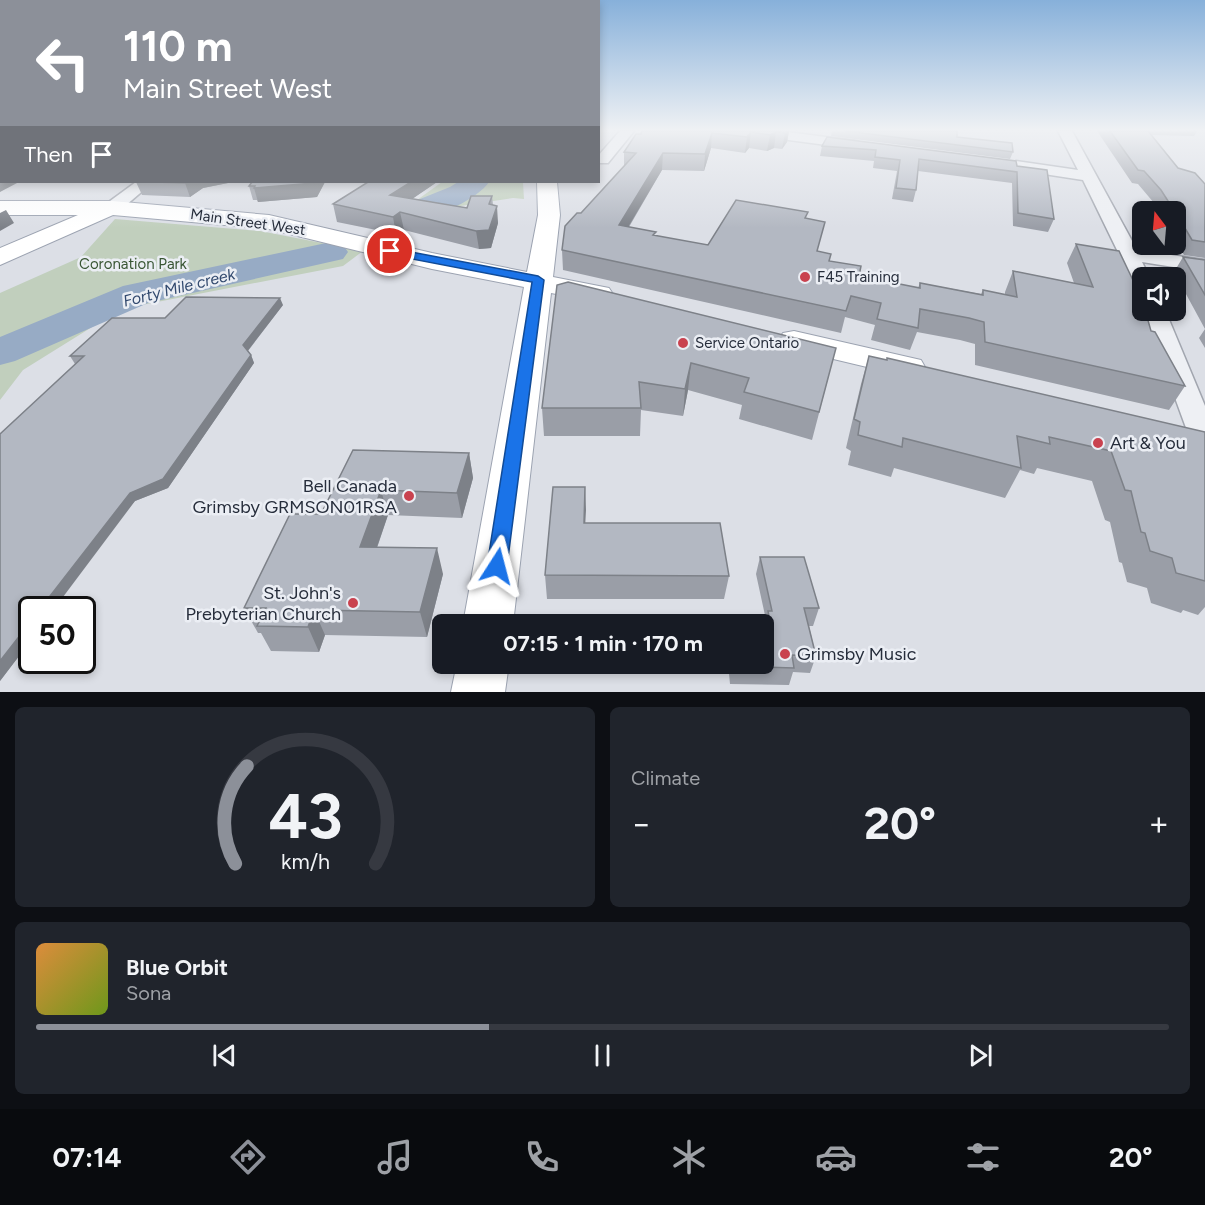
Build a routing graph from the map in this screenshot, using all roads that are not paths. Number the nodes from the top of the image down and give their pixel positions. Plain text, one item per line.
1 (1082, 163) edge
2 (997, 164) edge
3 (1088, 176) junction
4 (144, 183) edge
5 (547, 183) edge
6 (0, 208) edge
7 (112, 208) junction
8 (1129, 256) junction
9 (0, 257) edge
10 (1205, 266) edge
11 (1134, 267) edge
12 (538, 280) junction
13 (629, 301) edge
14 (1157, 321) edge
15 (765, 333) edge
16 (936, 373) edge
17 (1193, 434) edge
18 (490, 614) edge
19 (481, 674) edge
20 (478, 692) edge

1 - 3 street
2 - 3 street
3 - 8 street
4 - 7 street
5 - 12 main road
6 - 7 main road
7 - 9 main road, Main Street West
7 - 12 main road, Main Street West
8 - 10 street
8 - 11 street
12 - 13 main road, Main Street West
12 - 18 main road
14 - 17 street
15 - 16 main road
19 - 20 main road

